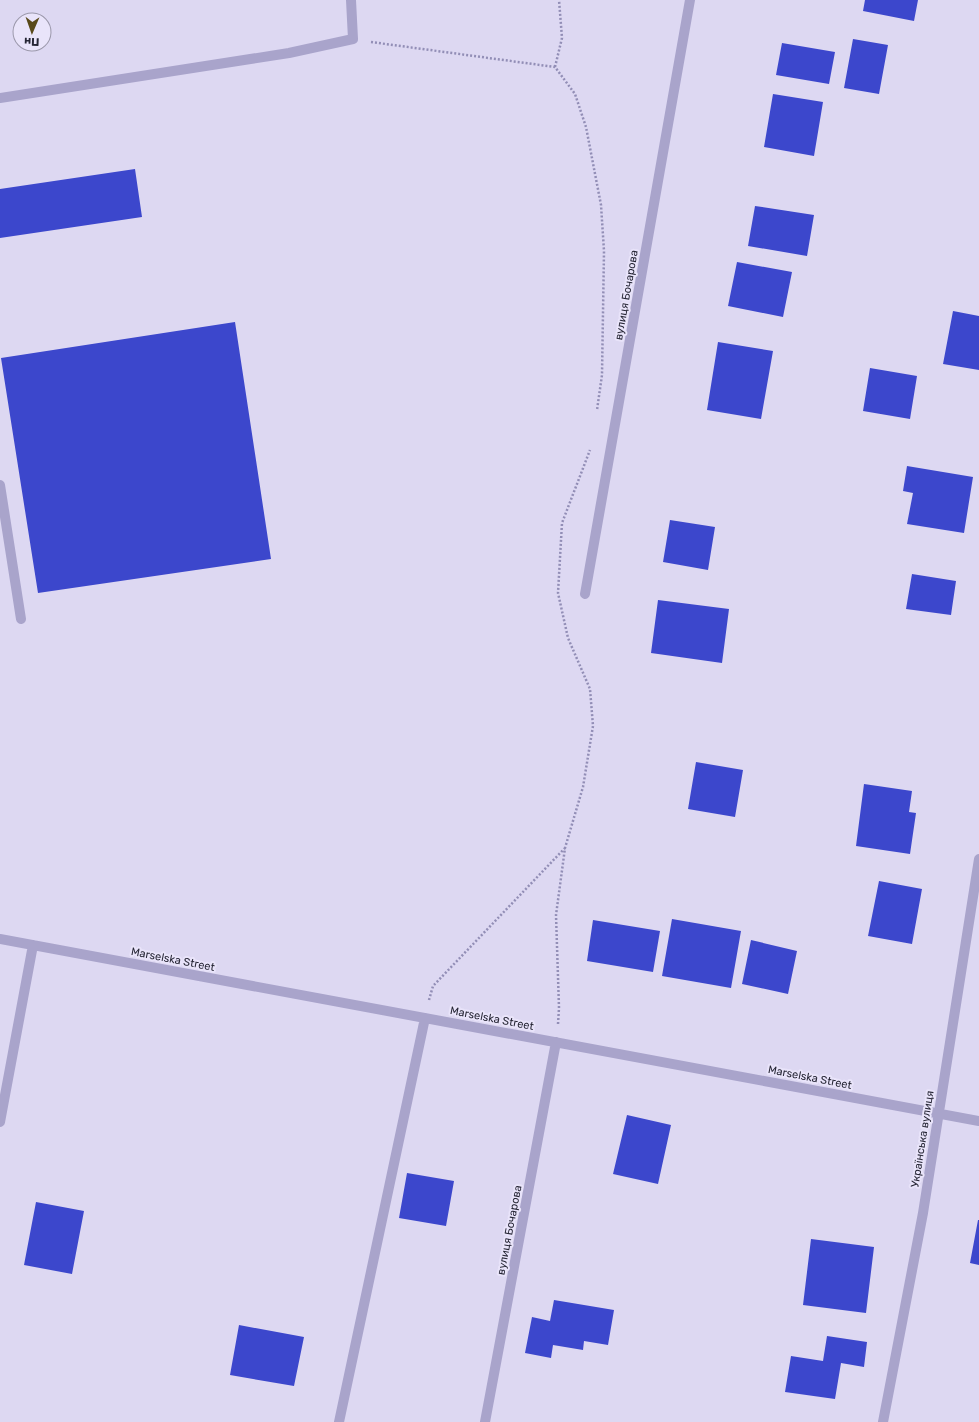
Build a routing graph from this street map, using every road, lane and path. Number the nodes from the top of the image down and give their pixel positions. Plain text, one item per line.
1 (351, 0) edge
2 (559, 0) edge
3 (690, 0) edge
4 (353, 39) junction
5 (555, 67) junction
6 (0, 98) edge
7 (596, 411) dead end
8 (591, 447) dead end
9 (0, 486) edge
10 (585, 594) dead end
11 (21, 619) dead end
12 (565, 848) junction
13 (979, 859) edge
14 (0, 939) edge
15 (33, 945) junction
16 (425, 1018) junction
17 (556, 1042) junction
18 (937, 1113) junction
19 (979, 1121) edge
20 (0, 1122) edge
21 (339, 1422) edge
22 (485, 1422) edge
23 (883, 1422) edge

1 - 4 street
2 - 5 path
3 - 10 street, вулиця Бочарова
4 - 5 path
4 - 6 street
5 - 7 path
8 - 12 path
9 - 11 street
12 - 16 path
12 - 17 path
13 - 18 street, Українська вулиця
14 - 15 street, Marselska Street
15 - 16 street, Marselska Street
15 - 20 street
16 - 17 street, Marselska Street
16 - 21 street
17 - 18 street, Marselska Street
17 - 22 street, вулиця Бочарова
18 - 19 street, Marselska Street
18 - 23 street, Українська вулиця

